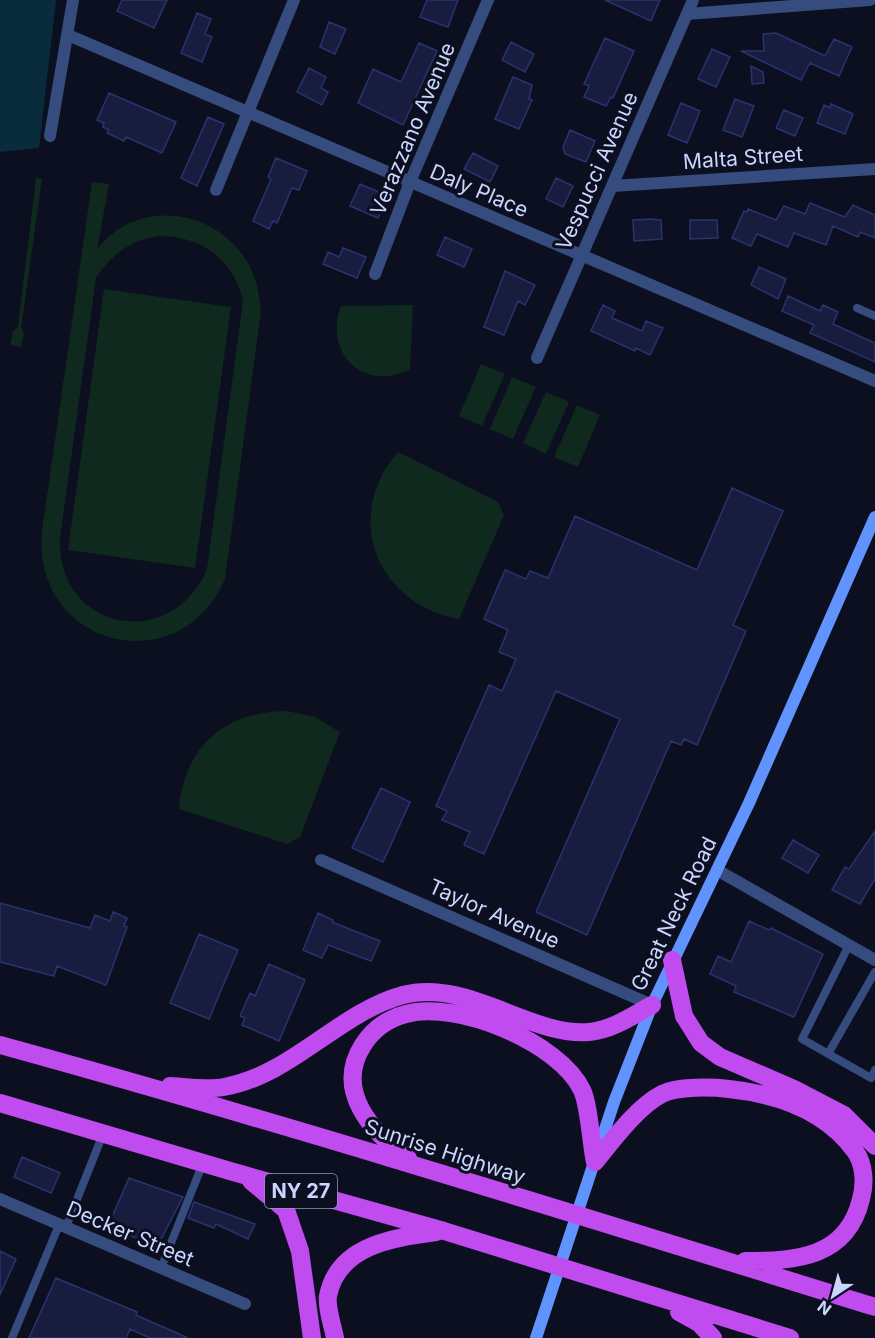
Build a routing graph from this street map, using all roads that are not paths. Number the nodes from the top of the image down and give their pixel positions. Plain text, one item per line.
1 (73, 0) edge
2 (294, 0) edge
3 (488, 0) edge
4 (693, 0) edge
5 (870, 0) edge
6 (687, 14) junction
7 (68, 35) junction
8 (247, 113) junction
9 (50, 135) dead end
10 (875, 169) edge
11 (410, 182) junction
12 (613, 186) junction
13 (216, 190) dead end
14 (582, 256) junction
15 (375, 274) dead end
16 (857, 308) dead end
17 (875, 316) edge
18 (537, 358) dead end
19 (875, 381) edge
20 (875, 517) edge
21 (321, 860) dead end
22 (717, 870) junction
23 (849, 945) junction
24 (873, 954) edge
25 (672, 960) junction
26 (875, 972) edge
27 (652, 1005) junction
28 (0, 1045) edge
29 (828, 1054) junction
30 (875, 1070) edge
31 (148, 1086) junction
32 (0, 1103) edge
33 (103, 1133) junction
34 (875, 1146) edge
35 (595, 1161) junction
36 (203, 1163) junction
37 (417, 1164) junction
38 (230, 1171) junction
39 (0, 1199) edge
40 (62, 1226) junction
41 (444, 1230) junction
42 (724, 1261) junction
43 (161, 1268) junction
44 (657, 1299) junction
45 (245, 1304) dead end
46 (875, 1307) edge
47 (12, 1338) edge
48 (312, 1338) edge
49 (335, 1338) edge
50 (536, 1338) edge
51 (713, 1338) edge
52 (790, 1338) edge

1 - 7 street
2 - 8 street
3 - 11 street, Verazzano Avenue
4 - 6 street, Vespucci Avenue
5 - 6 street
6 - 12 street, Vespucci Avenue
7 - 8 street, Daly Place
7 - 9 street
8 - 11 street, Daly Place
8 - 13 street
10 - 12 street, Malta Street
11 - 14 street, Daly Place
11 - 15 street, Verazzano Avenue
12 - 14 street, Vespucci Avenue
14 - 18 street, Vespucci Avenue
14 - 19 street, Daly Place
16 - 17 lane
20 - 22 main road, Great Neck Road
21 - 27 street, Taylor Avenue
22 - 23 street
22 - 25 main road, Great Neck Road
23 - 24 street
23 - 29 lane
25 - 27 main road, Great Neck Road
25 - 34 highway
26 - 29 lane
27 - 31 highway
27 - 35 main road, Great Neck Road
28 - 31 highway, Sunrise Highway
29 - 30 lane
31 - 37 highway, Sunrise Highway
32 - 33 highway, NY 27
33 - 36 highway, NY 27
33 - 40 lane
35 - 37 highway
35 - 42 highway
35 - 50 main road, Great Neck Road
36 - 38 highway, NY 27
36 - 43 lane
37 - 42 highway, Sunrise Highway
38 - 41 highway, NY 27
38 - 48 highway
39 - 40 street, Decker Street
40 - 43 street, Decker Street
40 - 47 lane
41 - 44 highway, NY 27
41 - 49 highway
42 - 46 highway, Sunrise Highway
43 - 45 street, Decker Street
44 - 51 highway
44 - 52 highway, NY 27

